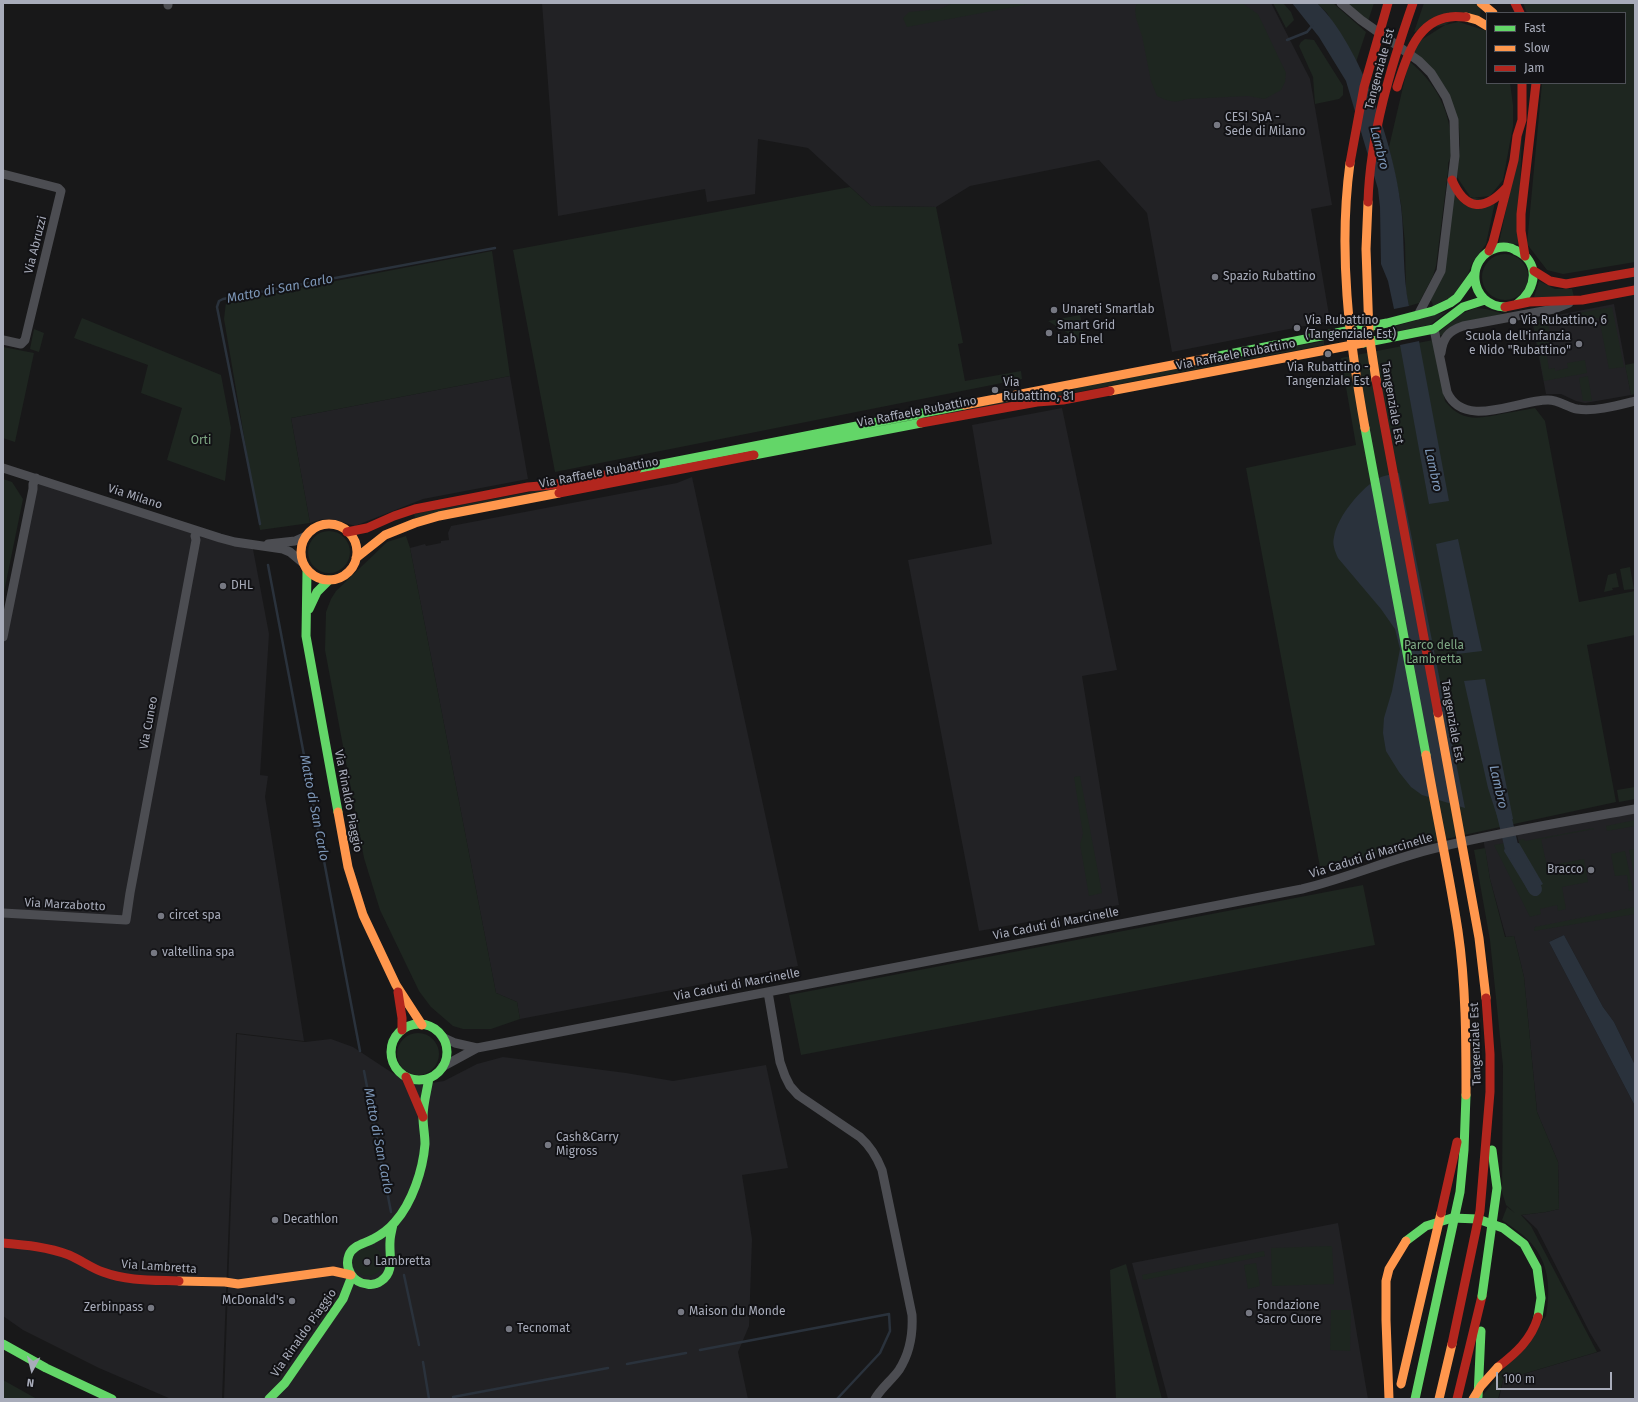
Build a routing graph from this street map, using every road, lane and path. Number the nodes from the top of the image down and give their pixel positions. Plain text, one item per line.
1 (1341, 3) edge
2 (1380, 3) edge
3 (1388, 3) edge
4 (1413, 3) edge
5 (1481, 3) edge
6 (1494, 3) edge
7 (1492, 12) edge
8 (1502, 12) edge
9 (1486, 25) edge
10 (1368, 70) junction
11 (1515, 84) edge
12 (1522, 84) edge
13 (1530, 84) edge
14 (1536, 84) edge
15 (1533, 110) junction
16 (1378, 122) junction
17 (1517, 136) junction
18 (3, 174) edge
19 (1452, 180) junction
20 (1507, 186) junction
21 (1488, 251) junction
22 (1525, 256) junction
23 (1534, 271) junction
24 (1635, 272) edge
25 (1474, 273) junction
26 (1635, 290) edge
27 (1485, 300) junction
28 (1577, 300) junction
29 (1516, 304) junction
30 (1418, 315) junction
31 (1434, 329) junction
32 (3, 340) edge
33 (1440, 357) junction
34 (1635, 401) edge
35 (3, 468) edge
36 (36, 478) junction
37 (198, 531) junction
38 (348, 532) junction
39 (306, 536) junction
40 (261, 545) junction
41 (356, 558) junction
42 (305, 566) junction
43 (329, 580) junction
44 (307, 614) junction
45 (3, 637) edge
46 (1635, 809) edge
47 (3, 913) edge
48 (126, 920) joint
49 (396, 985) junction
50 (768, 992) junction
51 (422, 1025) junction
52 (402, 1030) junction
53 (442, 1037) junction
54 (477, 1048) junction
55 (442, 1067) junction
56 (406, 1077) junction
57 (429, 1078) junction
58 (1466, 1099) junction
59 (423, 1118) junction
60 (1488, 1128) junction
61 (393, 1224) junction
62 (370, 1241) junction
63 (3, 1243) edge
64 (389, 1253) junction
65 (348, 1256) junction
66 (351, 1276) junction
67 (225, 1282) junction
68 (367, 1285) junction
69 (1482, 1296) junction
70 (3, 1344) edge
71 (1400, 1388) dead end
72 (874, 1398) edge
73 (112, 1399) edge
74 (269, 1399) edge
75 (280, 1399) edge
76 (1388, 1399) edge
77 (1415, 1399) edge
78 (1439, 1399) edge
79 (1457, 1399) edge
80 (1472, 1399) edge
81 (1478, 1399) edge

1 - 19 street
2 - 10 main road
3 - 10 main road, Tangenziale Est, bridge
4 - 16 main road, Tangenziale Est, bridge
5 - 7 main road
6 - 8 main road
9 - 16 main road, bridge
10 - 58 main road, Tangenziale Est, bridge
11 - 17 main road
12 - 17 main road
13 - 15 main road
14 - 15 main road
15 - 22 main road
16 - 60 main road, Tangenziale Est, bridge
17 - 20 main road, Via Raffaele Rubattino
18 - 32 street, Via Abruzzi
19 - 20 main road
19 - 30 street
20 - 21 main road, Via Raffaele Rubattino
21 - 22 main road
21 - 25 main road, Via Raffaele Rubattino
22 - 23 main road
23 - 24 main road
23 - 29 main road
25 - 27 main road
25 - 30 main road, Via Raffaele Rubattino
26 - 28 main road
27 - 29 main road
27 - 31 main road, Via Raffaele Rubattino
28 - 29 main road
28 - 33 street
30 - 38 main road, Via Raffaele Rubattino
31 - 33 street
31 - 41 main road, Via Raffaele Rubattino
33 - 34 street
35 - 36 street, Via Milano
36 - 37 street, Via Milano
36 - 45 street
37 - 40 street, Via Milano
37 - 48 street, Via Cuneo
38 - 39 main road
38 - 41 main road
39 - 40 street, Via Milano
39 - 42 main road
40 - 42 street, Via Milano
41 - 43 main road, Via Raffaele Rubattino
42 - 43 main road
42 - 44 main road, Via Rinaldo Piaggio
43 - 44 main road, Via Rinaldo Piaggio
44 - 49 main road, Via Rinaldo Piaggio
46 - 50 street, Via Caduti di Marcinelle
47 - 48 street, Via Marzabotto
49 - 51 main road, Via Rinaldo Piaggio
49 - 52 main road, Via Rinaldo Piaggio
50 - 54 street, Via Caduti di Marcinelle
50 - 72 street
51 - 52 main road
51 - 53 main road, Via Rinaldo Piaggio
52 - 56 main road, Via Rinaldo Piaggio
53 - 54 street, Via Caduti di Marcinelle
53 - 55 main road
54 - 55 street, Via Caduti di Marcinelle
55 - 57 main road
56 - 57 main road
56 - 59 main road, Via Rinaldo Piaggio
57 - 59 main road, Via Rinaldo Piaggio
58 - 71 main road, bridge
58 - 77 main road, Tangenziale Est, bridge
59 - 61 main road, Via Rinaldo Piaggio
60 - 69 main road, bridge
60 - 78 main road, Tangenziale Est, bridge
61 - 62 main road, Via Rinaldo Piaggio
61 - 64 main road, Via Rinaldo Piaggio
62 - 64 main road
62 - 65 main road, Via Rinaldo Piaggio
63 - 67 main road, Via Lambretta
64 - 68 main road, Via Rinaldo Piaggio
65 - 66 main road, Via Rinaldo Piaggio
65 - 67 main road, Via Lambretta
66 - 67 main road, Via Lambretta
66 - 68 main road
66 - 74 main road, Via Rinaldo Piaggio
68 - 75 main road, Via Rinaldo Piaggio
69 - 79 main road
69 - 81 main road
70 - 73 main road
76 - 80 main road, bridge

